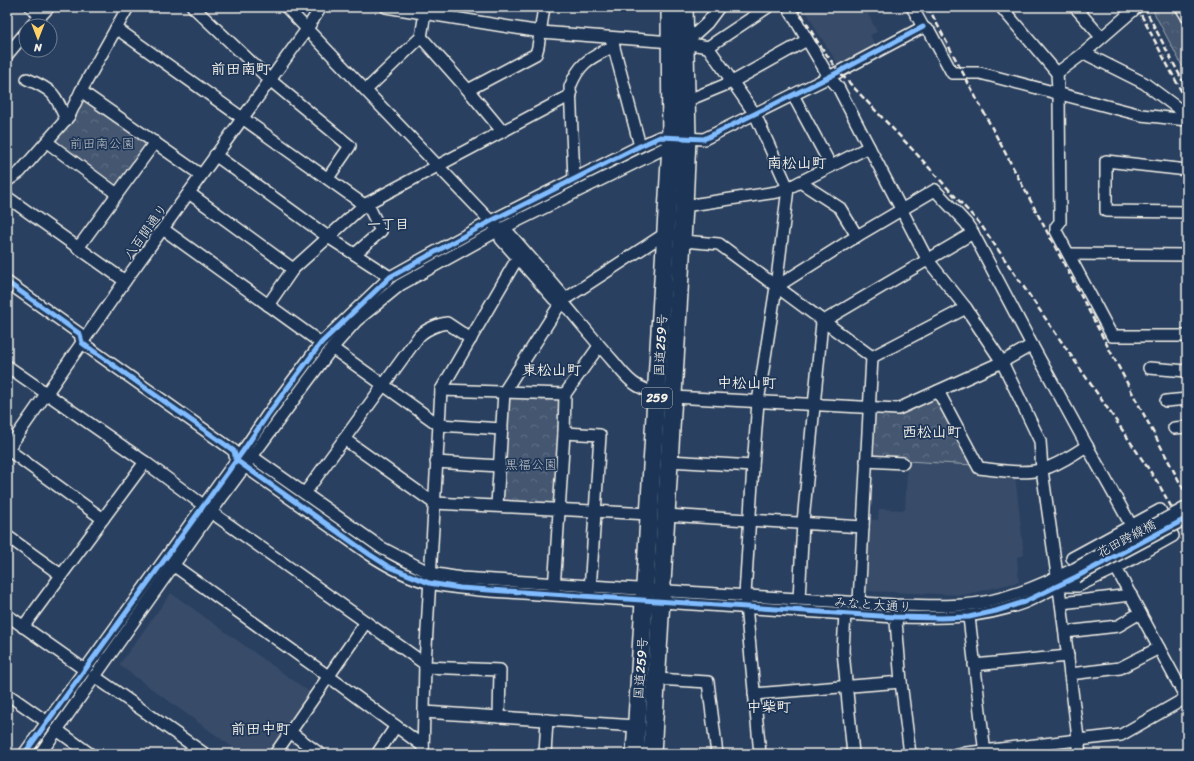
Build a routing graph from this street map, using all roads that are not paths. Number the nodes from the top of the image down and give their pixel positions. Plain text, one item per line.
1 (31, 7) edge
2 (49, 7) edge
3 (128, 7) edge
4 (194, 7) edge
5 (286, 7) edge
6 (321, 7) edge
7 (386, 7) edge
8 (544, 7) edge
9 (670, 7) edge
10 (684, 7) edge
11 (719, 7) edge
12 (768, 7) edge
13 (788, 7) edge
14 (912, 7) edge
15 (1001, 7) edge
16 (1075, 7) edge
17 (1137, 7) edge
18 (1181, 7) edge
19 (426, 10) edge
20 (40, 16) joint
21 (1187, 18) edge
22 (923, 27) junction
23 (116, 28) junction
24 (307, 29) junction
25 (541, 32) junction
26 (421, 37) junction
27 (1101, 37) junction
28 (807, 40) junction
29 (18, 42) edge
30 (613, 42) junction
31 (678, 42) junction
32 (708, 47) junction
33 (1084, 53) junction
34 (7, 54) edge
35 (1057, 73) junction
36 (829, 77) junction
37 (27, 78) dead end
38 (270, 80) junction
39 (732, 82) junction
40 (366, 90) junction
41 (468, 90) junction
42 (81, 91) junction
43 (1059, 94) junction
44 (571, 95) junction
45 (793, 95) junction
46 (686, 101) junction
47 (755, 114) junction
48 (1187, 115) edge
49 (242, 117) junction
50 (66, 120) junction
51 (1187, 120) edge
52 (502, 131) junction
53 (676, 140) junction
54 (47, 142) junction
55 (155, 142) junction
56 (640, 146) junction
57 (869, 147) junction
58 (215, 156) junction
59 (438, 166) junction
60 (831, 166) junction
61 (1187, 170) edge
62 (202, 175) junction
63 (328, 178) junction
64 (574, 178) junction
65 (7, 181) edge
66 (800, 182) junction
67 (788, 188) junction
68 (189, 193) junction
69 (117, 194) junction
70 (7, 197) edge
71 (364, 205) junction
72 (684, 206) junction
73 (901, 211) junction
74 (1187, 212) edge
75 (490, 221) junction
76 (163, 229) junction
77 (499, 230) junction
78 (666, 233) junction
79 (973, 233) junction
80 (857, 236) junction
81 (328, 237) junction
82 (683, 242) junction
83 (78, 248) junction
84 (355, 254) junction
85 (1069, 254) junction
86 (1187, 255) edge
87 (518, 257) junction
88 (927, 260) junction
89 (293, 270) junction
90 (390, 277) junction
91 (125, 281) junction
92 (7, 282) edge
93 (776, 287) junction
94 (562, 301) junction
95 (268, 305) junction
96 (966, 308) junction
97 (822, 322) junction
98 (1187, 336) edge
99 (471, 339) junction
100 (82, 343) junction
101 (321, 343) junction
102 (1032, 345) junction
103 (599, 346) junction
104 (332, 348) junction
105 (872, 357) junction
106 (1002, 362) junction
107 (7, 366) edge
108 (1149, 368) dead end
109 (1187, 371) edge
110 (382, 385) junction
111 (441, 390) junction
112 (938, 391) junction
113 (504, 392) junction
114 (46, 394) junction
115 (565, 394) junction
116 (665, 395) junction
117 (1187, 399) edge
118 (1166, 401) dead end
119 (758, 402) junction
120 (813, 404) junction
121 (869, 408) junction
122 (439, 425) junction
123 (1187, 427) edge
124 (1174, 428) dead end
125 (502, 429) junction
126 (564, 433) junction
127 (344, 439) junction
128 (1087, 446) junction
129 (7, 449) edge
130 (242, 457) junction
131 (669, 461) junction
132 (866, 461) junction
133 (145, 462) junction
134 (436, 462) junction
135 (903, 463) dead end
136 (499, 466) junction
137 (753, 466) junction
138 (1042, 470) junction
139 (305, 493) junction
140 (434, 502) junction
141 (497, 505) junction
142 (1187, 508) edge
143 (207, 509) junction
144 (559, 509) junction
145 (594, 510) junction
146 (658, 514) junction
147 (1187, 518) edge
148 (103, 519) junction
149 (749, 520) junction
150 (803, 522) junction
151 (1131, 525) junction
152 (863, 527) junction
153 (7, 536) edge
154 (173, 565) junction
155 (1074, 568) junction
156 (1116, 568) junction
157 (61, 575) junction
158 (429, 578) junction
159 (491, 579) junction
160 (554, 582) junction
161 (1057, 582) junction
162 (590, 585) junction
163 (491, 591) junction
164 (553, 595) junction
165 (645, 595) junction
166 (745, 595) junction
167 (1131, 595) junction
168 (662, 596) junction
169 (589, 597) junction
170 (799, 598) junction
171 (859, 602) junction
172 (1061, 603) junction
173 (895, 605) junction
174 (746, 607) junction
175 (845, 613) junction
176 (1140, 613) junction
177 (7, 615) edge
178 (896, 616) junction
179 (969, 616) junction
180 (366, 622) junction
181 (23, 627) junction
182 (1065, 632) junction
183 (1159, 648) junction
184 (1068, 656) junction
185 (974, 665) junction
186 (425, 666) junction
187 (90, 673) junction
188 (1070, 674) junction
189 (328, 676) junction
190 (656, 679) junction
191 (901, 682) junction
192 (847, 687) junction
193 (7, 694) edge
194 (754, 694) junction
195 (1186, 699) edge
196 (424, 712) junction
197 (499, 717) junction
198 (547, 720) junction
199 (47, 722) junction
200 (396, 726) junction
201 (636, 726) junction
202 (57, 730) junction
203 (290, 732) junction
204 (1078, 741) junction
205 (423, 750) edge
206 (984, 752) edge
207 (24, 754) edge
208 (40, 754) edge
209 (90, 754) edge
210 (205, 754) edge
211 (275, 754) edge
212 (320, 754) edge
213 (377, 754) edge
214 (545, 754) edge
215 (635, 754) edge
216 (652, 754) edge
217 (717, 754) edge
218 (760, 754) edge
219 (853, 754) edge
220 (910, 754) edge
221 (957, 754) edge
222 (1080, 754) edge

1 - 20 street
2 - 20 street
3 - 23 street
4 - 38 street
5 - 24 street
6 - 24 street, 八百間通り
7 - 19 street
8 - 25 street
9 - 31 highway, 国道259号 / 259
10 - 31 highway, 国道259号 / 259
11 - 31 street
12 - 32 street
13 - 28 street
14 - 22 street
15 - 35 street
16 - 27 street
17 - 27 street
18 - 21 street
19 - 25 street
19 - 26 street
22 - 36 street
22 - 43 street
23 - 42 street
23 - 49 street
24 - 38 street, 八百間通り
24 - 40 street
25 - 30 street
25 - 41 street
26 - 40 street
26 - 41 street
27 - 33 street
28 - 36 street
28 - 39 street
29 - 34 street
30 - 31 street
30 - 44 street
30 - 56 street
31 - 32 street
31 - 46 highway, 国道259号 / 259
31 - 53 highway, 国道259号 / 259
32 - 39 street
33 - 35 street
33 - 48 street
35 - 43 street
36 - 45 street
36 - 57 street
37 - 50 street
38 - 49 street, 八百間通り
38 - 63 street
39 - 46 street
39 - 47 street
40 - 59 street
41 - 52 street
42 - 50 street
42 - 55 street
43 - 51 street
43 - 85 street
44 - 52 street
44 - 64 street
45 - 47 street
45 - 60 street
46 - 53 highway, 国道259号 / 259
47 - 53 street
47 - 67 street
49 - 58 street, 八百間通り
49 - 63 street
50 - 54 street
52 - 59 street
53 - 56 street
53 - 72 highway, 国道259号 / 259
53 - 77 street
53 - 78 highway, 国道259号 / 259
54 - 65 street
54 - 69 street
55 - 62 street
55 - 69 street
56 - 64 street
57 - 60 street
57 - 73 street
58 - 62 street, 八百間通り
58 - 81 street
59 - 71 street
59 - 75 street
60 - 66 street
61 - 74 street
62 - 68 street, 八百間通り
63 - 71 street
64 - 75 street
66 - 67 street
66 - 80 street
67 - 72 street
67 - 93 street
68 - 76 street, 八百間通り
68 - 89 street
69 - 83 street
70 - 83 street
71 - 81 street
71 - 84 street
72 - 82 highway, 国道259号 / 259
73 - 79 street
73 - 80 street
73 - 88 street
75 - 77 street
75 - 90 street
76 - 91 street, 八百間通り
76 - 95 street
77 - 87 street
77 - 94 street
77 - 104 street
78 - 94 street
78 - 116 highway, 国道259号 / 259
79 - 88 street
79 - 102 street
80 - 93 street
81 - 84 street
81 - 89 street
82 - 93 street
82 - 116 highway, 国道259号 / 259
83 - 91 street
84 - 90 street
85 - 86 street
85 - 98 street
87 - 94 street
87 - 99 street
88 - 96 street
88 - 97 street
89 - 95 street
90 - 101 street
91 - 100 street, 八百間通り
92 - 100 street
93 - 97 street
93 - 119 street
94 - 103 street
94 - 113 street
95 - 101 street
96 - 105 street
96 - 106 street
97 - 105 street
97 - 120 street
99 - 110 street
99 - 111 street
100 - 114 street, 八百間通り
100 - 130 street
101 - 130 street
102 - 106 street
102 - 128 street
103 - 115 street
103 - 116 street
104 - 110 street
104 - 130 street
105 - 121 street
106 - 112 street
106 - 138 street
107 - 114 street
108 - 109 street
110 - 122 street
110 - 127 street
111 - 113 street
111 - 122 street
112 - 121 street
112 - 138 street
113 - 115 street
113 - 125 street
114 - 129 street, 八百間通り
114 - 133 street
115 - 126 street
116 - 119 street
116 - 131 highway, 国道259号 / 259
116 - 146 highway, 国道259号 / 259
117 - 118 street
119 - 120 street
119 - 137 street
120 - 121 street
120 - 150 street
121 - 132 street
122 - 125 street
122 - 134 street
123 - 124 street
125 - 136 street
126 - 144 street
126 - 145 street
127 - 139 street
127 - 140 street
128 - 138 street
128 - 151 street
129 - 148 street
130 - 139 street
130 - 143 street
130 - 158 street
131 - 137 street
131 - 146 highway, 国道259号 / 259
132 - 135 street
132 - 152 street
133 - 143 street
133 - 148 street
134 - 136 street
134 - 140 street
136 - 141 street
137 - 149 street
138 - 161 street
139 - 158 street
140 - 141 street
140 - 158 street
141 - 144 street
142 - 155 street, 花田跨線橋, bridge
143 - 154 street
143 - 180 street
143 - 187 street
144 - 145 street
144 - 160 street
145 - 146 street
145 - 162 street
146 - 149 street
146 - 165 highway, 国道259号 / 259
146 - 168 highway, 国道259号 / 259
147 - 155 street, 花田跨線橋, bridge
148 - 157 street
149 - 150 street
149 - 166 street
150 - 152 street
150 - 170 street
151 - 155 street
151 - 156 street
152 - 171 street
153 - 157 street
154 - 187 street
154 - 189 street
155 - 161 street, みなと大通り
156 - 161 street
156 - 167 street
157 - 181 street
158 - 159 street
158 - 163 street
158 - 186 street
159 - 160 street
159 - 163 street
160 - 162 street
160 - 164 street
161 - 172 street
161 - 173 street, みなと大通り
161 - 179 street, みなと大通り
162 - 165 street
162 - 169 street
163 - 164 street
164 - 169 street
165 - 168 street
165 - 169 street
165 - 201 highway, 国道259号 / 259
166 - 168 street, みなと大通り
166 - 170 street, みなと大通り
166 - 174 street
167 - 172 street
167 - 176 street
168 - 174 street, みなと大通り
168 - 190 highway, 国道259号 / 259
170 - 171 street, みなと大通り
171 - 173 street, みなと大通り
172 - 182 street
173 - 178 street
174 - 175 street, みなと大通り
174 - 194 street
175 - 178 street, みなと大通り
175 - 192 street
176 - 182 street
176 - 183 street
177 - 181 street
178 - 179 street, みなと大通り
178 - 191 street
179 - 185 street
180 - 186 street
180 - 189 street
181 - 187 street
182 - 184 street
183 - 188 street
183 - 195 street
184 - 185 street
184 - 188 street
185 - 206 street
186 - 196 street
186 - 197 street
187 - 199 street
187 - 202 street
187 - 210 street
188 - 204 street
189 - 200 street
189 - 203 street
190 - 216 highway, 国道259号 / 259
190 - 217 street
191 - 192 street
191 - 220 street
192 - 194 street
192 - 219 street
193 - 199 street
194 - 218 street
195 - 204 street
196 - 197 street
196 - 205 street
197 - 198 street
198 - 201 street
198 - 214 street
199 - 207 street
200 - 205 street
200 - 213 street
201 - 215 highway, 国道259号 / 259
202 - 208 street
202 - 209 street
203 - 211 street
203 - 212 street
204 - 206 street
204 - 222 street
206 - 221 street

